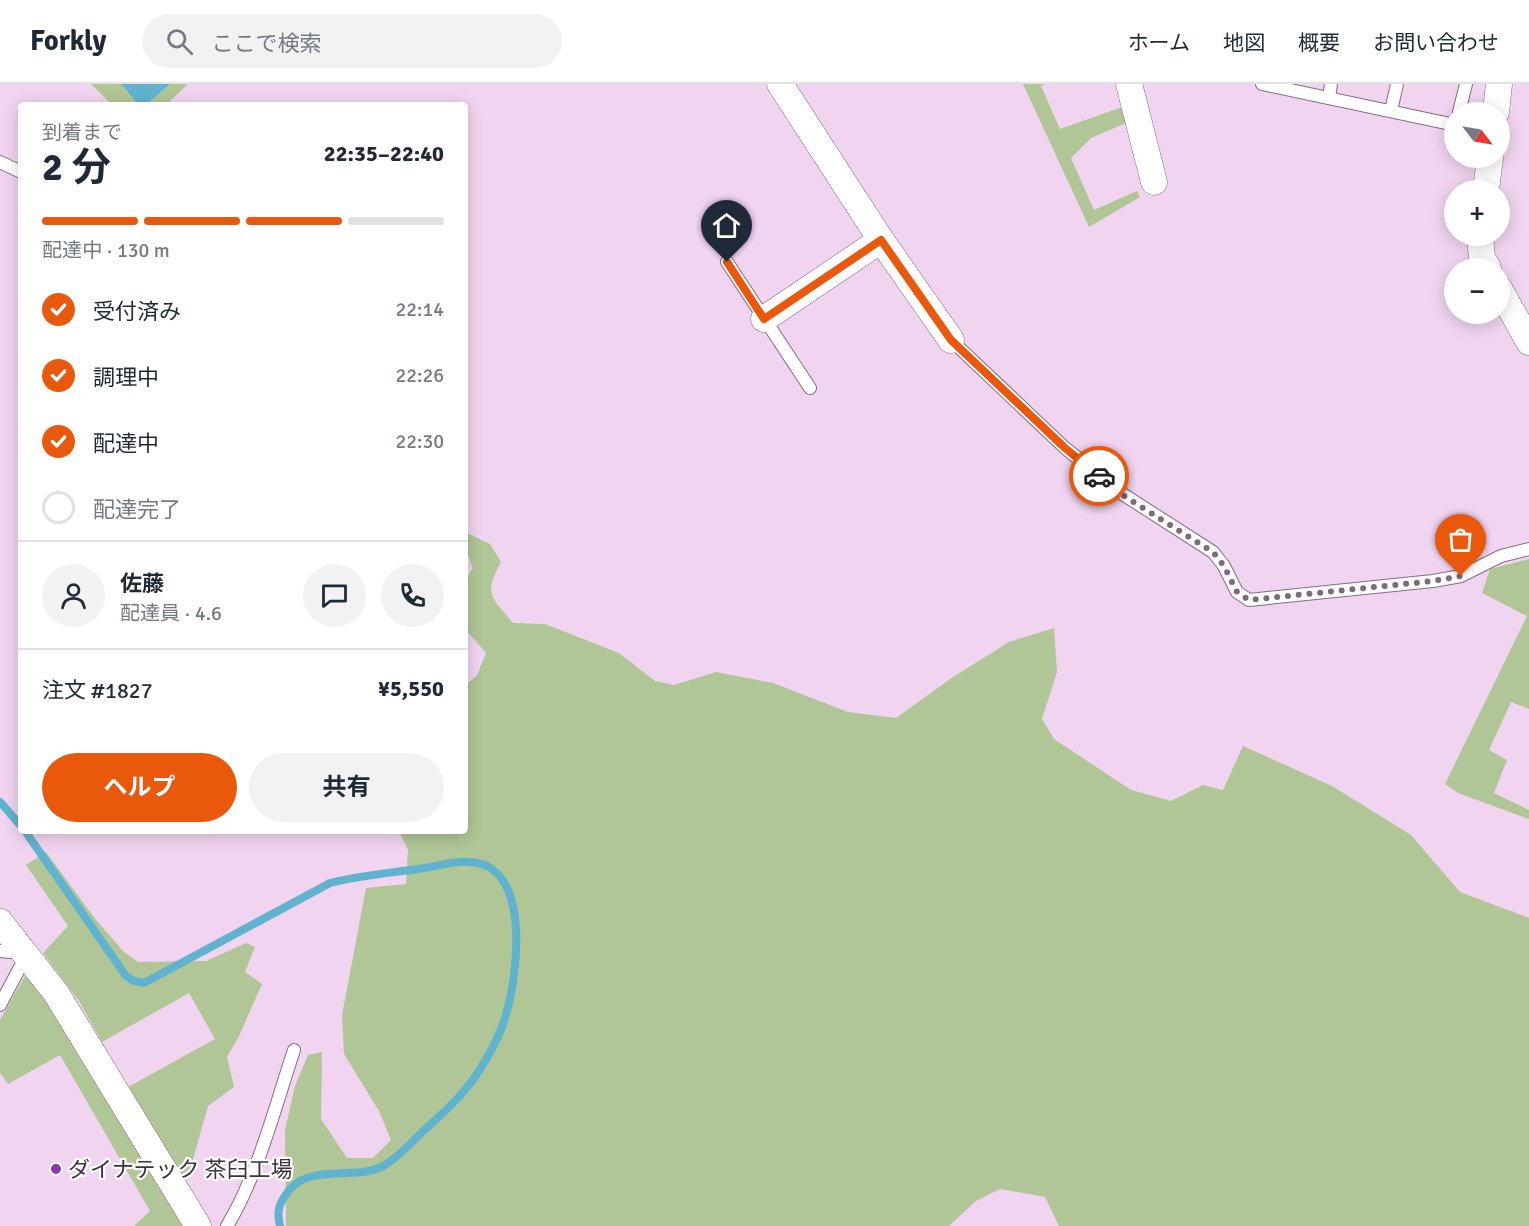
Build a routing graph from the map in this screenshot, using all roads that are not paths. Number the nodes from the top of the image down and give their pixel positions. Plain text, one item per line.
1 (780, 84) edge
2 (1129, 84) edge
3 (1267, 84) edge
4 (1331, 84) edge
5 (1397, 84) edge
6 (1466, 84) edge
7 (1499, 84) edge
8 (1329, 98) junction
9 (1462, 102) edge
10 (1497, 102) edge
11 (1391, 111) junction
12 (1444, 123) edge
13 (0, 162) edge
14 (18, 171) edge
15 (1154, 182) dead end
16 (881, 240) junction
17 (727, 262) dead end
18 (1510, 308) edge
19 (764, 319) junction
20 (951, 340) joint
21 (1529, 342) edge
22 (810, 388) dead end
23 (1529, 549) edge
24 (0, 922) edge
25 (16, 954) edge
26 (0, 1005) edge
27 (294, 1050) dead end
28 (198, 1226) edge
29 (227, 1226) edge

1 - 16 street
2 - 15 street
3 - 8 lane
4 - 8 lane
5 - 11 lane
6 - 9 lane
7 - 10 street
8 - 11 lane
11 - 12 lane
13 - 14 lane
16 - 19 street
16 - 20 street
17 - 19 lane
18 - 21 street
19 - 22 lane
20 - 23 lane
24 - 25 street
25 - 26 lane
25 - 28 street
27 - 29 lane

